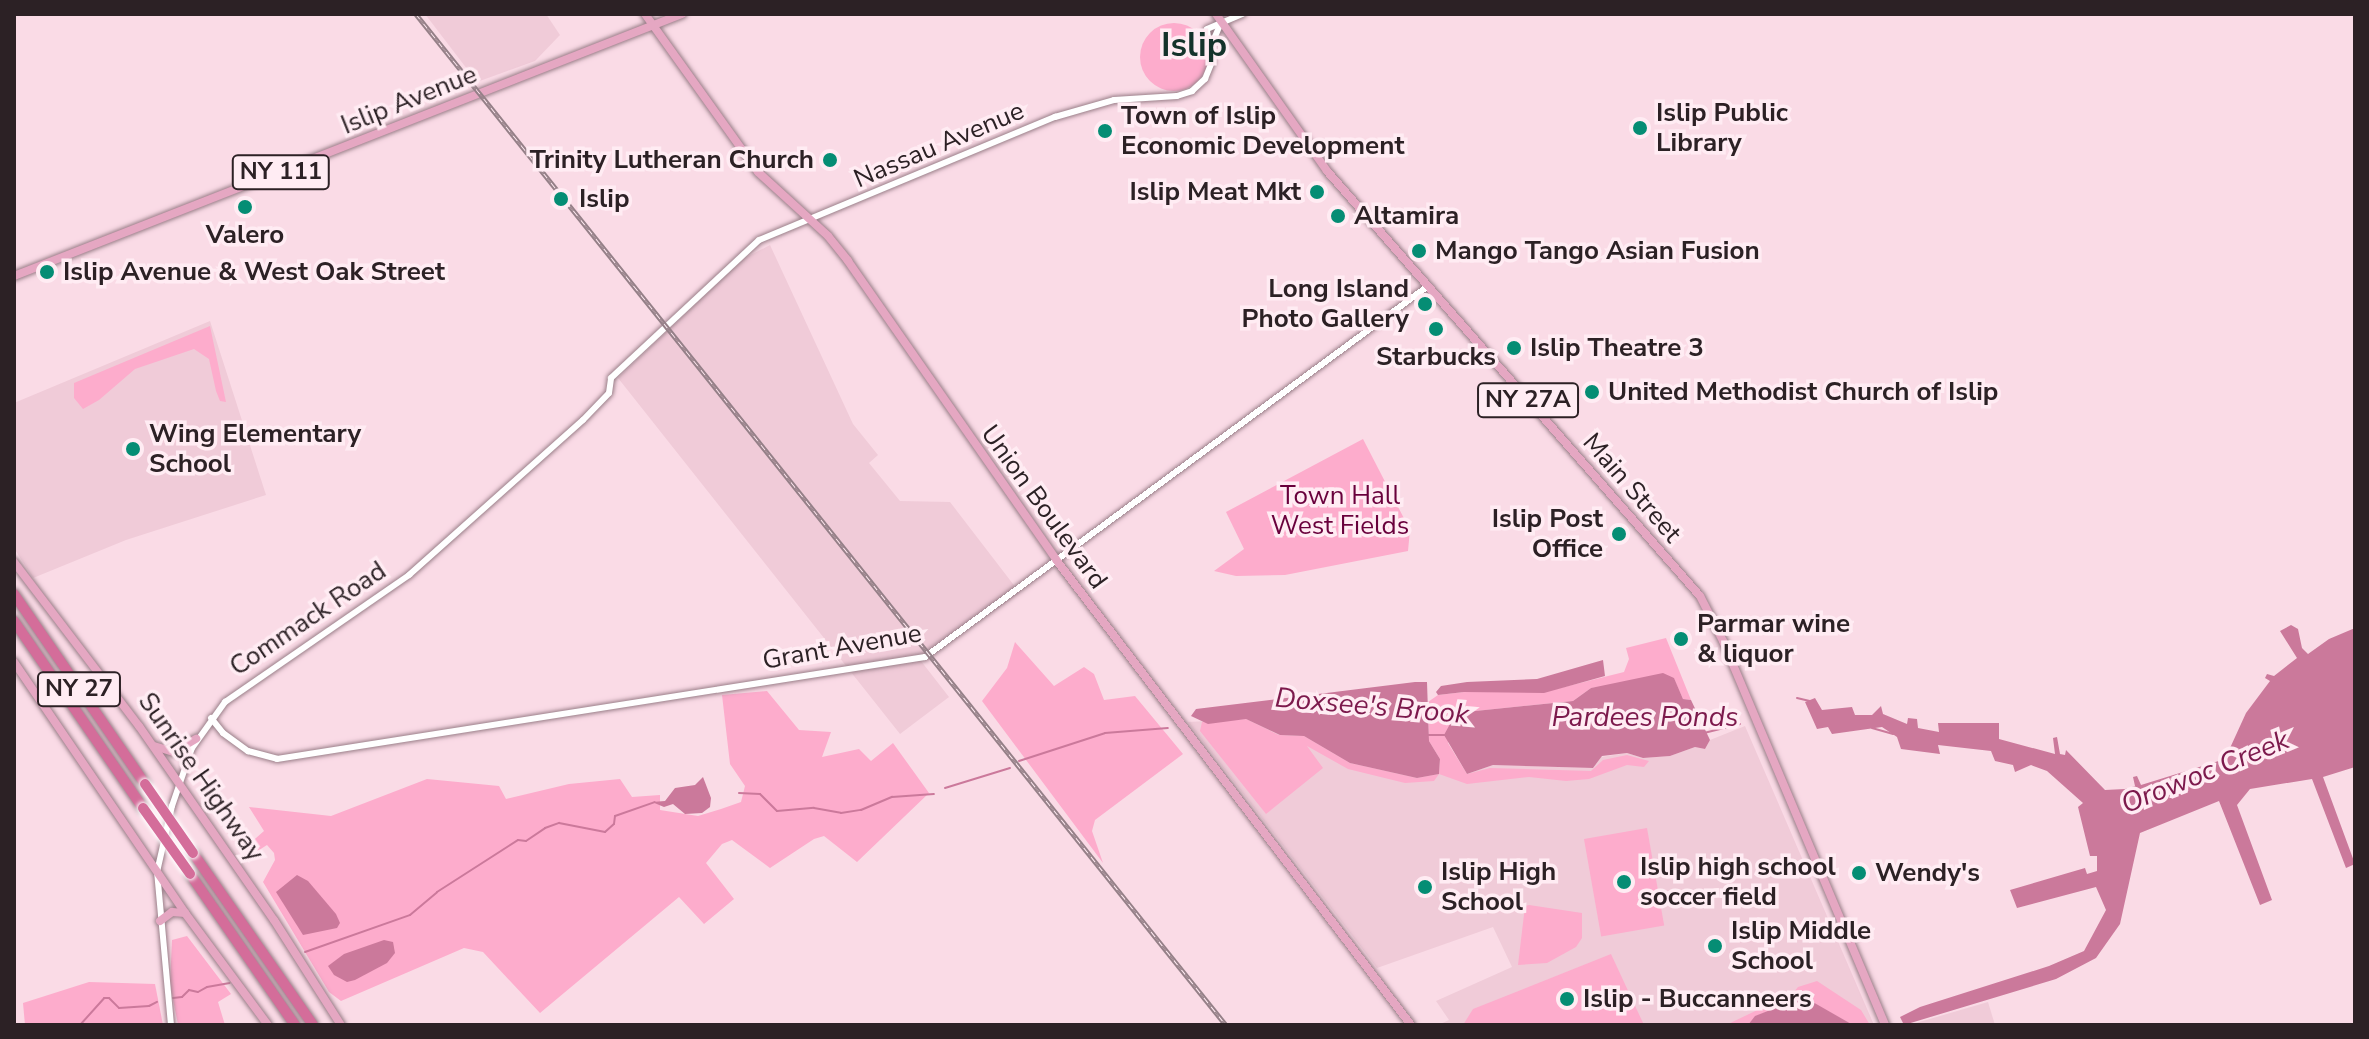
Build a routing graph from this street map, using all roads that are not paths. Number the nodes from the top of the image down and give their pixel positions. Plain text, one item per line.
1 (645, 14) edge
2 (682, 14) edge
3 (1216, 14) edge
4 (1243, 14) edge
5 (652, 25) junction
6 (1222, 25) junction
7 (810, 221) junction
8 (15, 276) edge
9 (1428, 286) junction
10 (657, 337) joint
11 (1057, 561) junction
12 (14, 562) edge
13 (14, 594) edge
14 (14, 621) edge
15 (14, 662) edge
16 (211, 718) junction
17 (196, 739) junction
18 (153, 746) junction
19 (179, 783) junction
20 (157, 872) junction
21 (185, 913) junction
22 (160, 921) junction
23 (1883, 1021) edge
24 (171, 1025) edge
25 (268, 1025) edge
26 (295, 1025) edge
27 (313, 1025) edge
28 (341, 1025) edge
29 (1411, 1025) edge

1 - 5 main road, Union Boulevard
2 - 5 main road, Islip Avenue / NY 111
3 - 6 main road, Main Street / NY 27A
4 - 6 street
5 - 7 main road, Union Boulevard
5 - 8 main road, Islip Avenue / NY 111
6 - 7 street, Nassau Avenue
6 - 9 main road, Main Street / NY 27A
7 - 10 street, Nassau Avenue
7 - 11 main road, Union Boulevard
9 - 11 street, Grant Avenue
9 - 23 main road, Main Street / NY 27A
10 - 16 street, Commack Road
11 - 16 street, Grant Avenue
11 - 29 main road, Union Boulevard
12 - 18 main road, Sunrise Highway
13 - 27 highway, Sunrise Highway / NY 27, bridge
14 - 26 highway, NY 27, bridge
15 - 20 main road
16 - 17 street, Commack Road
17 - 18 main road
17 - 19 street, Commack Road
18 - 19 main road, Sunrise Highway
19 - 20 street, Commack Road
19 - 28 main road, Sunrise Highway
20 - 21 main road
20 - 22 street, Commack Road
21 - 22 main road
21 - 25 main road
22 - 24 street, Commack Road

